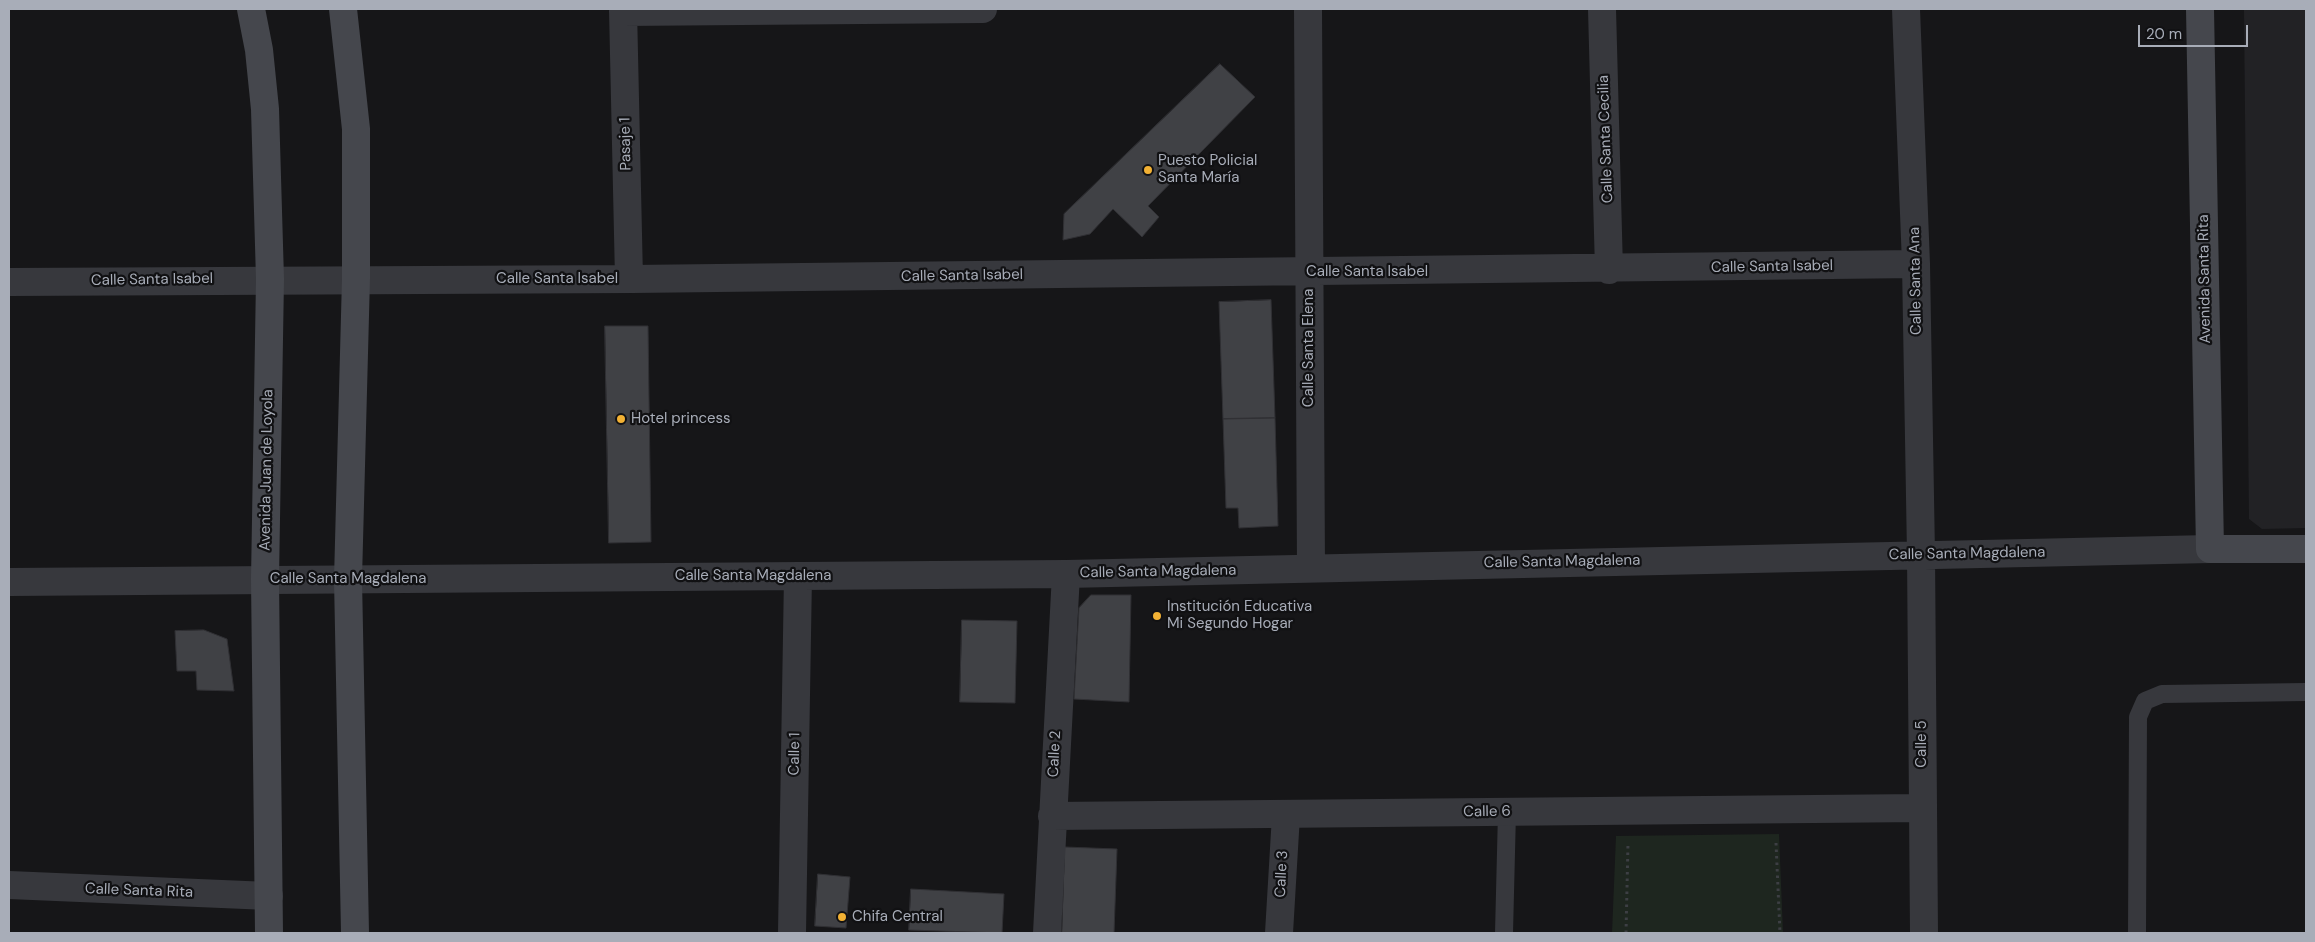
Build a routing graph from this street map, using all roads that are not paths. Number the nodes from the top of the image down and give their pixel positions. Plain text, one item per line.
1 (251, 9) edge
2 (343, 9) edge
3 (779, 9) edge
4 (983, 9) edge
5 (1308, 9) edge
6 (1602, 9) edge
7 (1906, 9) edge
8 (2200, 9) edge
9 (623, 10) edge
10 (1916, 264) junction
11 (1610, 270) junction
12 (1309, 272) junction
13 (356, 278) junction
14 (270, 279) junction
15 (629, 279) junction
16 (9, 282) edge
17 (2210, 549) junction
18 (2306, 549) edge
19 (1921, 554) junction
20 (1311, 568) junction
21 (1066, 574) junction
22 (798, 576) junction
23 (265, 579) junction
24 (348, 579) junction
25 (9, 582) edge
26 (2306, 692) edge
27 (1922, 808) junction
28 (1508, 812) junction
29 (1286, 815) junction
30 (1052, 816) junction
31 (9, 885) edge
32 (269, 896) junction
33 (269, 933) edge
34 (355, 933) edge
35 (792, 933) edge
36 (1046, 933) edge
37 (1279, 933) edge
38 (1504, 933) edge
39 (1924, 933) edge
40 (2137, 933) edge

1 - 14 street, Avenida Juan de Loyola
2 - 13 street
3 - 4 street
3 - 9 street
5 - 12 street, Calle Santa Elena
6 - 11 street, Calle Santa Cecilia
7 - 10 street, Calle Santa Ana
8 - 17 street, Avenida Santa Rita
9 - 15 street, Pasaje 1
10 - 11 street, Calle Santa Isabel
10 - 19 street, Calle Santa Ana
11 - 12 street, Calle Santa Isabel
12 - 15 street, Calle Santa Isabel
12 - 20 street, Calle Santa Elena
13 - 14 street, Calle Santa Isabel
13 - 15 street, Calle Santa Isabel
13 - 24 street
14 - 16 street, Calle Santa Isabel
14 - 23 street, Avenida Juan de Loyola
17 - 18 street, Calle Santa Magdalena
17 - 19 street, Calle Santa Magdalena
19 - 20 street, Calle Santa Magdalena
19 - 27 street, Calle 5
20 - 21 street, Calle Santa Magdalena
21 - 22 street, Calle Santa Magdalena
21 - 30 street, Calle 2
22 - 24 street, Calle Santa Magdalena
22 - 35 street, Calle 1
23 - 24 street, Calle Santa Magdalena
23 - 25 street, Calle Santa Magdalena
23 - 32 street, Avenida Juan de Loyola
24 - 34 street
26 - 40 lane
27 - 28 street, Calle 6
27 - 39 street, Calle 5
28 - 29 street, Calle 6
28 - 38 lane
29 - 30 street, Calle 6
29 - 37 street, Calle 3
30 - 36 street, Calle 2
31 - 32 street, Calle Santa Rita
32 - 33 street, Avenida Juan de Loyola

